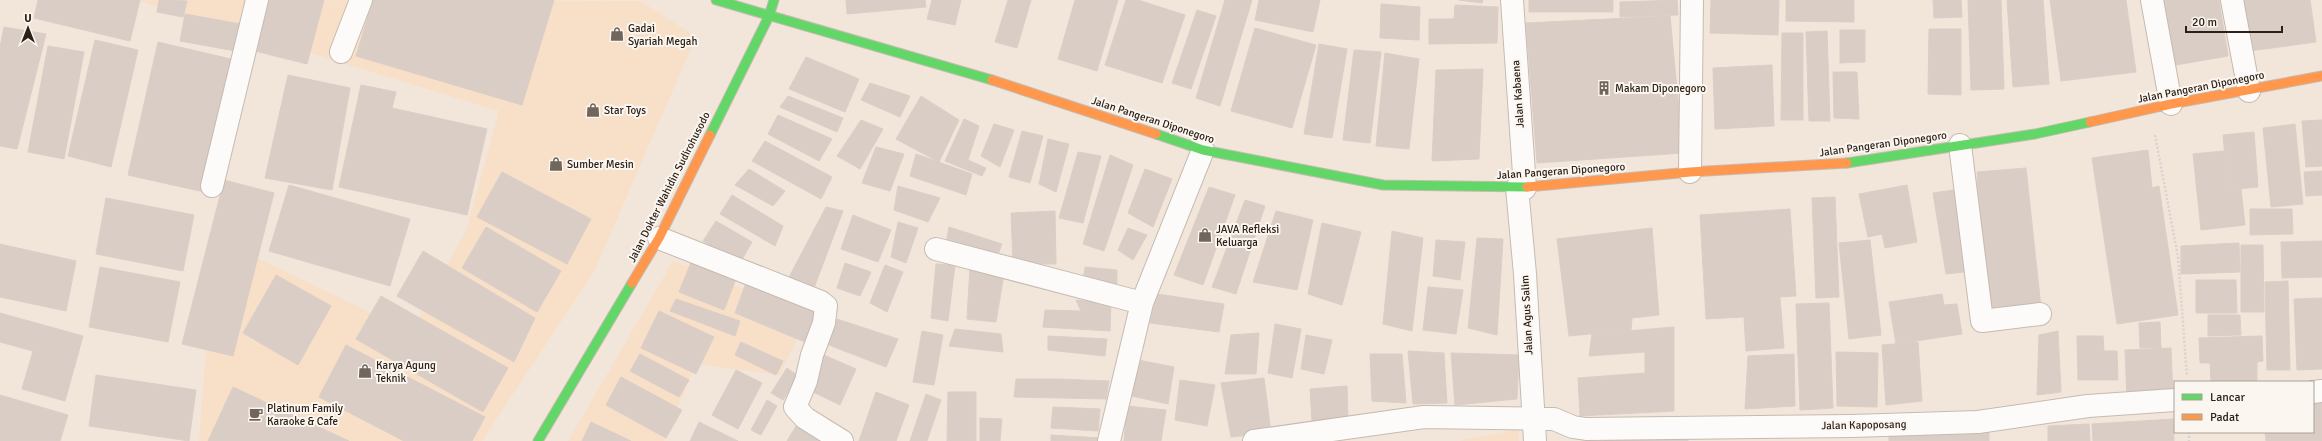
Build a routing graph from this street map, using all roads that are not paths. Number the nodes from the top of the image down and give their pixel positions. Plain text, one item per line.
1 (257, 0) edge
2 (361, 0) edge
3 (716, 0) edge
4 (774, 0) edge
5 (1512, 0) edge
6 (1692, 0) edge
7 (2152, 0) edge
8 (2232, 0) edge
9 (770, 16) junction
10 (341, 52) dead end
11 (2322, 76) edge
12 (2249, 91) junction
13 (2171, 104) junction
14 (1960, 145) junction
15 (1203, 150) junction
16 (1690, 172) junction
17 (212, 186) dead end
18 (1521, 188) junction
19 (659, 238) junction
20 (936, 249) dead end
21 (1142, 303) junction
22 (2040, 314) dead end
23 (2174, 400) edge
24 (1533, 419) junction
25 (538, 441) edge
26 (842, 441) edge
27 (1109, 441) edge
28 (1254, 441) edge
29 (1535, 441) edge

1 - 17 street
2 - 10 street
3 - 9 street, Jalan Pangeran Diponegoro
4 - 9 street, Jalan Dokter Wahidin Sudirohusodo
5 - 18 street, Jalan Kabaena
6 - 16 street
7 - 13 street
8 - 12 street
9 - 15 street, Jalan Pangeran Diponegoro
9 - 19 street, Jalan Dokter Wahidin Sudirohusodo
11 - 12 street, Jalan Pangeran Diponegoro
12 - 13 street, Jalan Pangeran Diponegoro
13 - 14 street, Jalan Pangeran Diponegoro
14 - 16 street, Jalan Pangeran Diponegoro
14 - 22 street
15 - 18 street, Jalan Pangeran Diponegoro
15 - 21 street
16 - 18 street, Jalan Pangeran Diponegoro
18 - 24 street, Jalan Agus Salim
19 - 25 street, Jalan Dokter Wahidin Sudirohusodo
19 - 26 street
20 - 21 street
21 - 27 street
23 - 24 street, Jalan Kapoposang
24 - 28 street
24 - 29 street, Jalan Agus Salim

